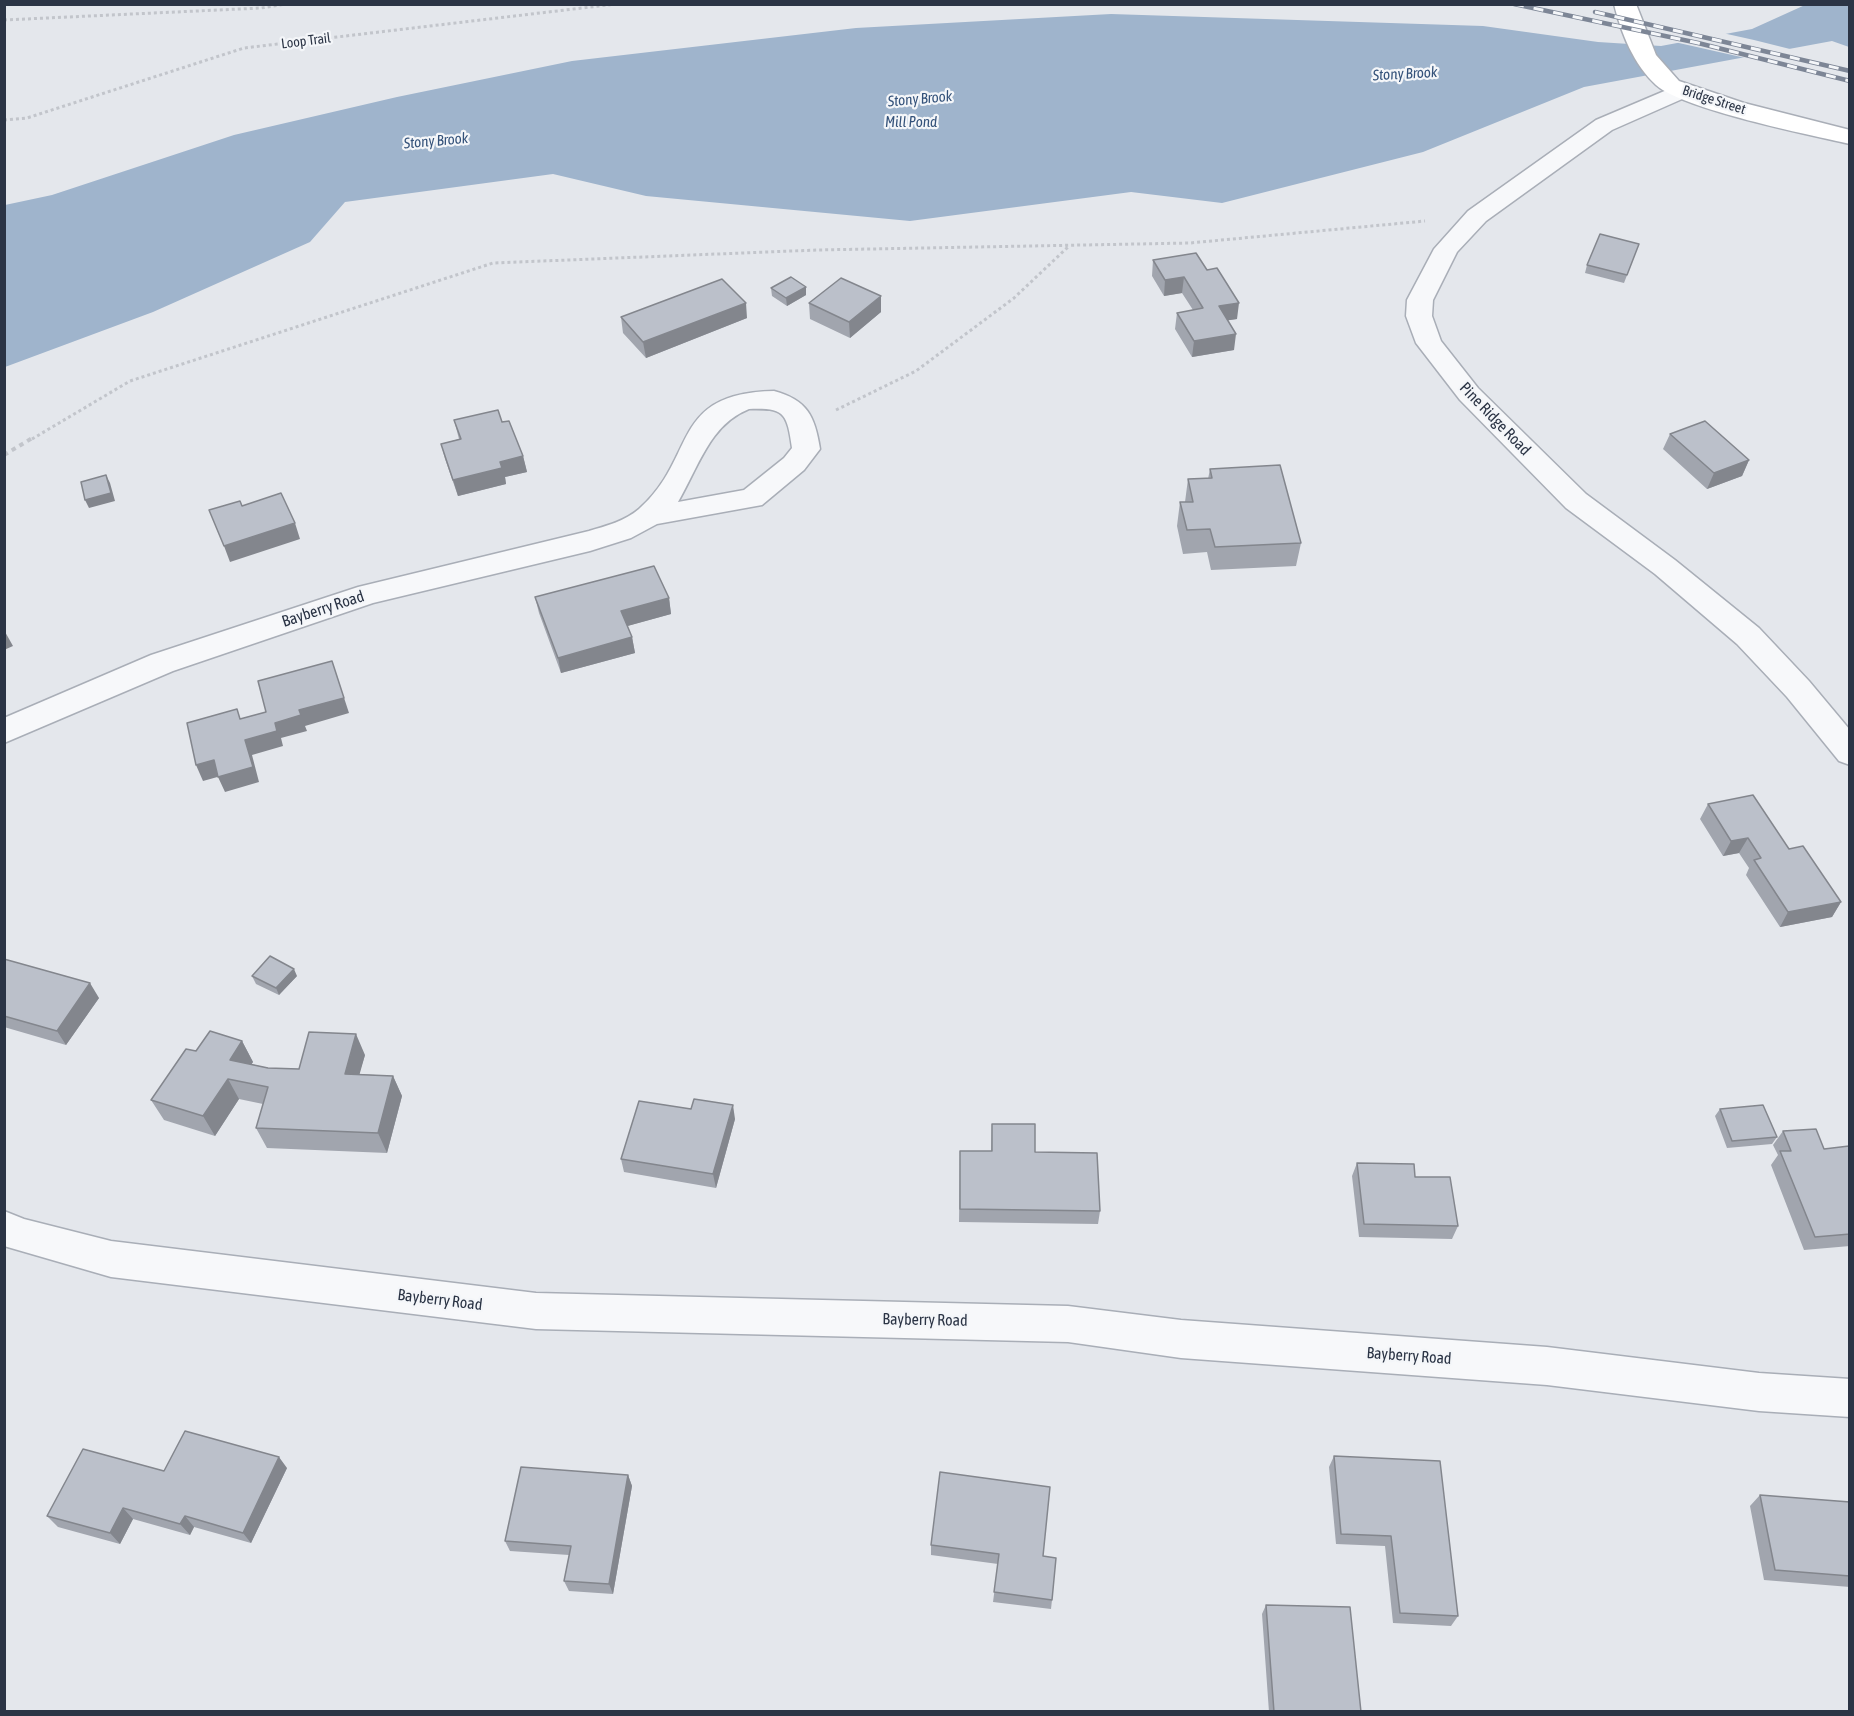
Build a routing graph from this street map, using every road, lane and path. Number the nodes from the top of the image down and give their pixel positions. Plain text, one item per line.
1 (286, 4) edge
2 (616, 4) edge
3 (1625, 4) edge
4 (4, 20) edge
5 (1671, 83) junction
6 (4, 120) edge
7 (1850, 137) edge
8 (1477, 216) junction
9 (1070, 245) junction
10 (803, 425) junction
11 (4, 455) edge
12 (650, 516) junction
13 (4, 730) edge
14 (1850, 753) edge
15 (4, 1228) edge
16 (1850, 1398) edge

1 - 4 path
2 - 6 path, Loop Trail
3 - 5 main road
5 - 7 main road, Bridge Street
5 - 8 street, Pine Ridge Road
8 - 9 path
8 - 14 street, Pine Ridge Road
9 - 10 path
9 - 11 path
10 - 12 street, Bayberry Road
10 - 12 street, Bayberry Road
12 - 13 street, Bayberry Road
15 - 16 street, Bayberry Road

